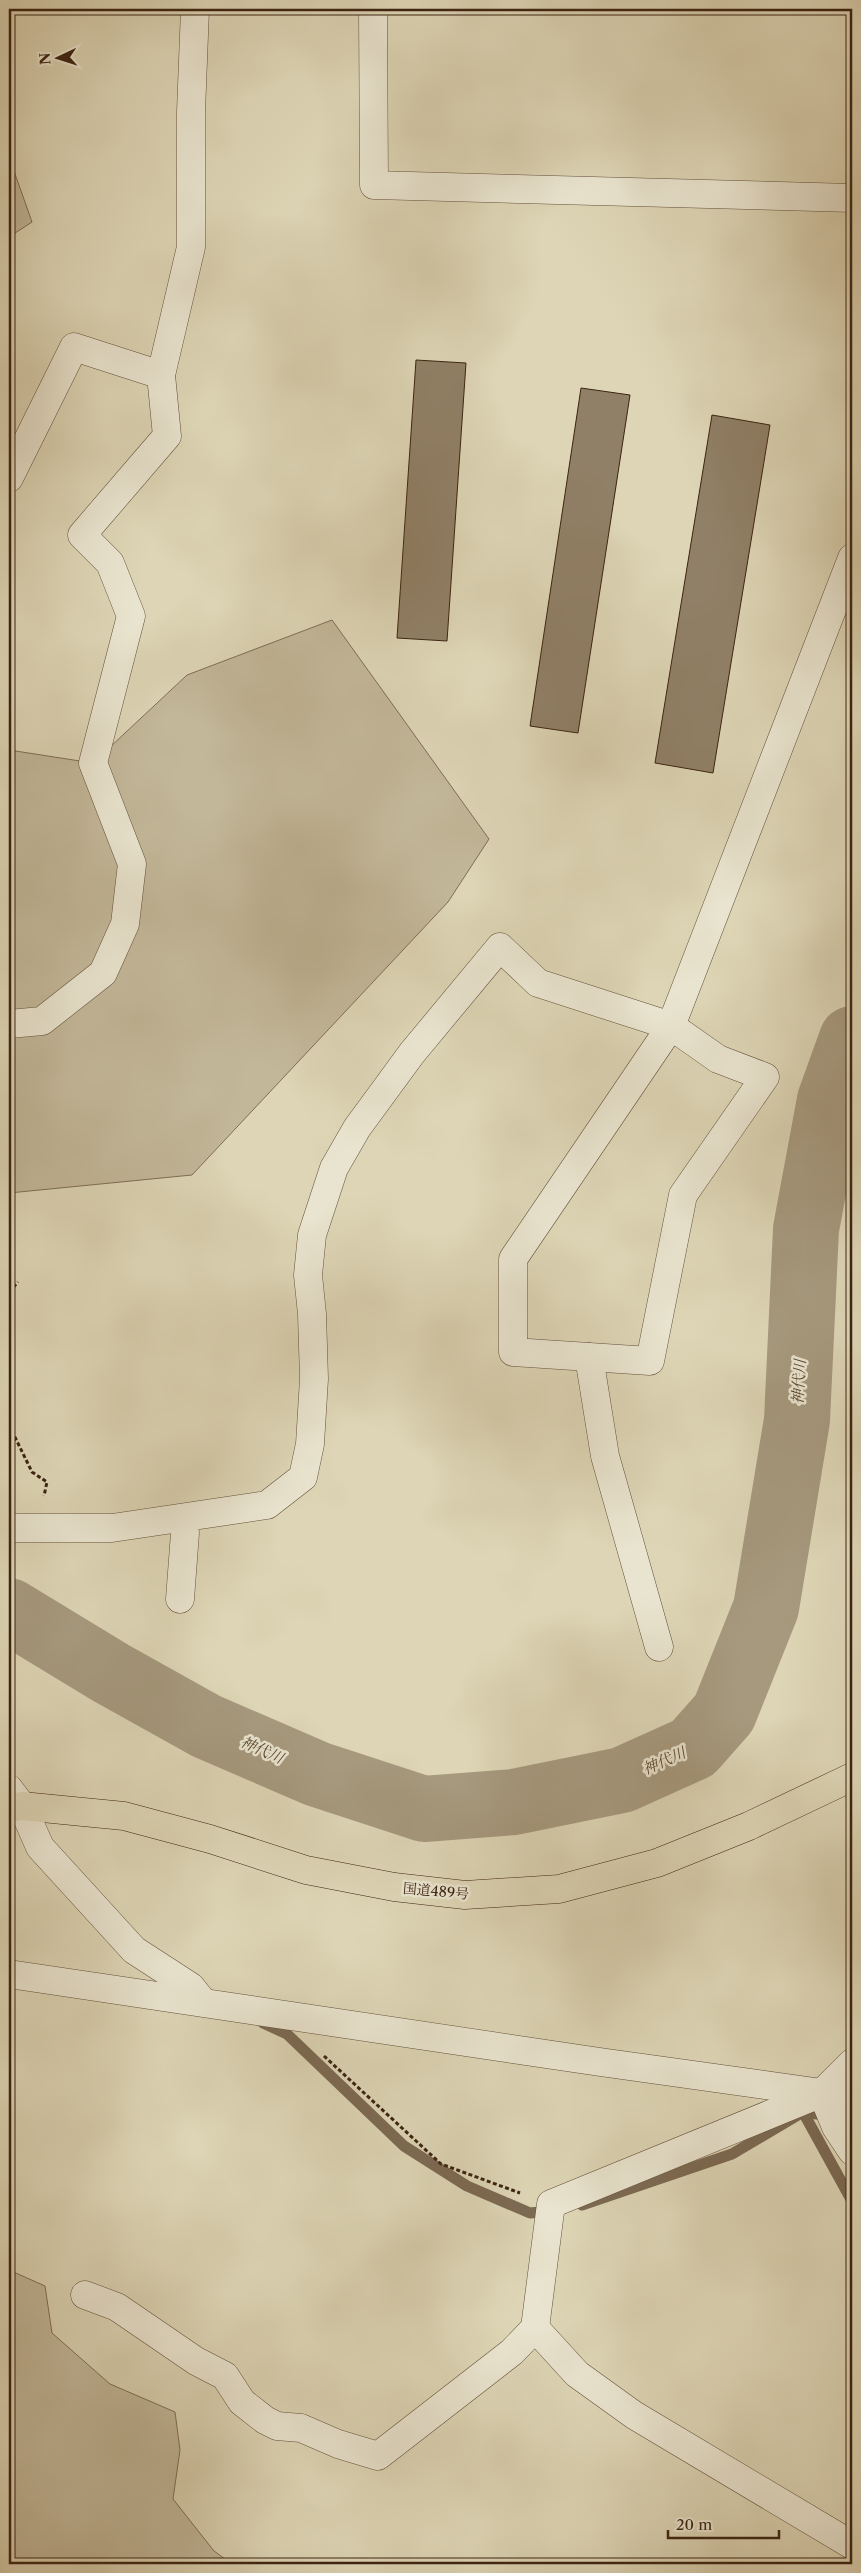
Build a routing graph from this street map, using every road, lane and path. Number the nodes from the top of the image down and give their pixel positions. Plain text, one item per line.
1 (195, 9) edge
2 (373, 9) edge
3 (852, 198) edge
4 (161, 376) junction
5 (9, 478) edge
6 (852, 558) edge
7 (9, 1024) edge
8 (671, 1026) junction
9 (18, 1282) dead end
10 (9, 1292) edge
11 (589, 1357) junction
12 (9, 1425) edge
13 (182, 1519) junction
14 (9, 1528) edge
15 (36, 1529) junction
16 (180, 1598) dead end
17 (659, 1648) dead end
18 (852, 1777) edge
19 (13, 1801) edge
20 (9, 1974) edge
21 (203, 2002) junction
22 (318, 2050) dead end
23 (852, 2063) edge
24 (822, 2093) junction
25 (852, 2105) edge
26 (852, 2151) edge
27 (551, 2204) junction
28 (85, 2295) dead end
29 (535, 2328) junction
30 (852, 2545) edge

1 - 4 street
2 - 3 street
4 - 5 street
4 - 7 street
6 - 8 street
8 - 11 street
8 - 11 street
8 - 13 street
9 - 10 path
11 - 17 street
12 - 15 path
13 - 15 street
13 - 16 street
14 - 15 street
18 - 19 highway, 国道489号
19 - 21 street
20 - 21 street
21 - 24 street
22 - 27 path
23 - 24 street
24 - 25 street
24 - 26 street
24 - 27 street
27 - 29 street
28 - 29 street
29 - 30 street

